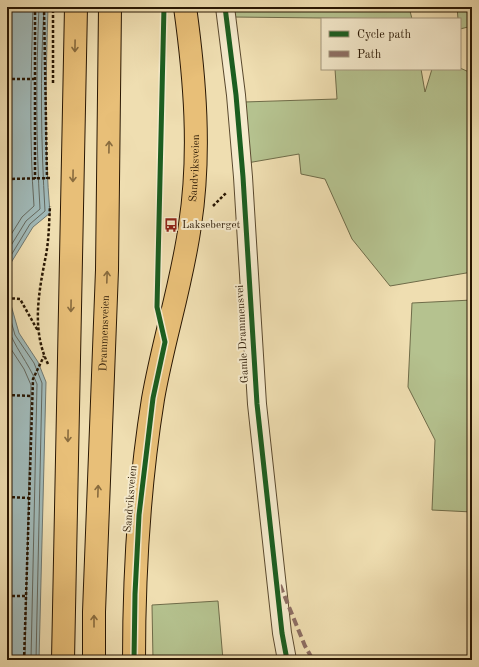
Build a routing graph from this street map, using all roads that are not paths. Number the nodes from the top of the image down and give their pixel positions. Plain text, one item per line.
1 (76, 7) edge
2 (110, 7) edge
3 (185, 7) edge
4 (225, 7) edge
5 (63, 660) edge
6 (94, 660) edge
7 (134, 660) edge
8 (287, 660) edge

1 -> 5 main road
6 -> 2 main road, Drammensveien
3 - 7 main road, Sandviksveien
4 - 8 street, Gamle Drammensvei

